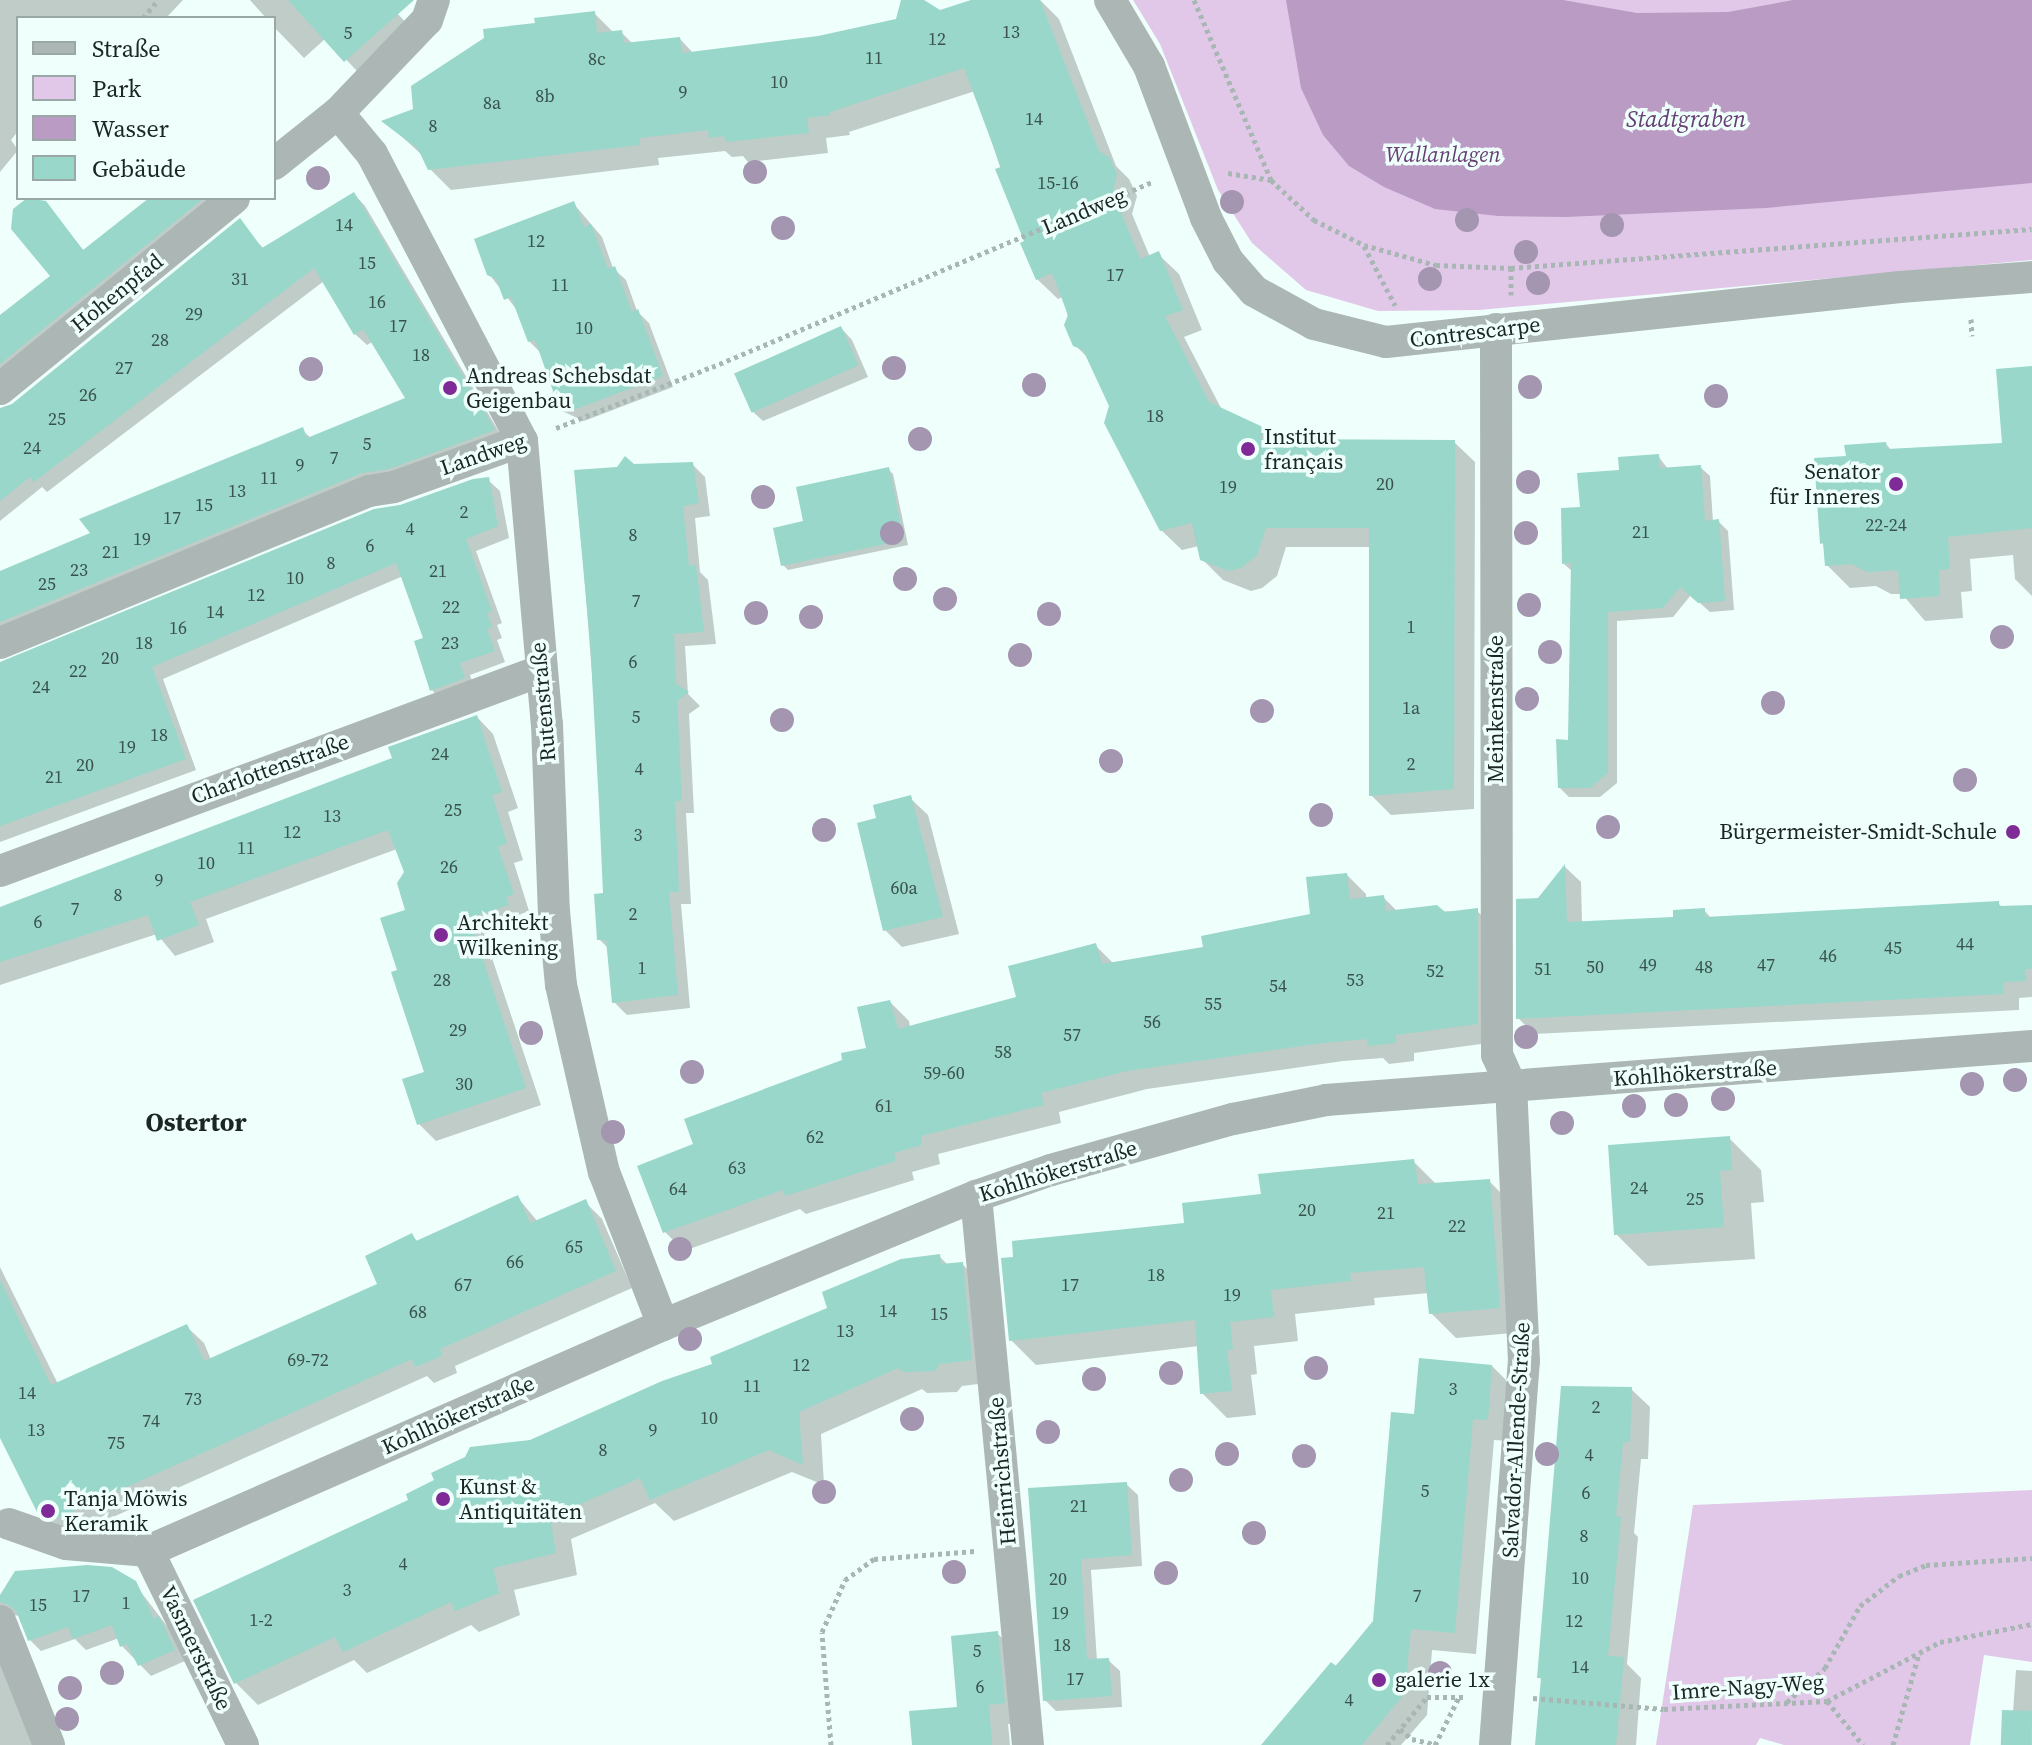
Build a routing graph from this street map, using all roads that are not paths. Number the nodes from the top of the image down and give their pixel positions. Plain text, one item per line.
1 (434, 0) edge
2 (1110, 0) edge
3 (338, 113) junction
4 (276, 162) edge
5 (232, 200) edge
6 (2032, 277) edge
7 (1496, 329) junction
8 (0, 389) edge
9 (522, 441) junction
10 (0, 643) edge
11 (540, 671) junction
12 (0, 871) edge
13 (2032, 1046) edge
14 (1511, 1086) junction
15 (976, 1196) junction
16 (663, 1325) junction
17 (3, 1522) edge
18 (148, 1551) junction
19 (0, 1621) edge
20 (49, 1745) edge
21 (243, 1745) edge
22 (1028, 1745) edge
23 (1495, 1745) edge

1 - 3 street
2 - 7 street, Contrescarpe
3 - 4 street
3 - 9 street, Rutenstraße
5 - 8 street, Hohenpfad
6 - 7 street, Contrescarpe
7 - 14 street, Meinkenstraße
9 - 10 street, Landweg
9 - 11 street, Rutenstraße
11 - 12 street, Charlottenstraße
11 - 16 street, Rutenstraße
13 - 14 street, Kohlhökerstraße
14 - 15 street, Kohlhökerstraße
14 - 23 street, Salvador-Allende-Straße
15 - 16 street, Kohlhökerstraße
15 - 22 street, Heinrichstraße
16 - 18 street, Kohlhökerstraße
17 - 18 street
18 - 21 street, Vasmerstraße
19 - 20 street

